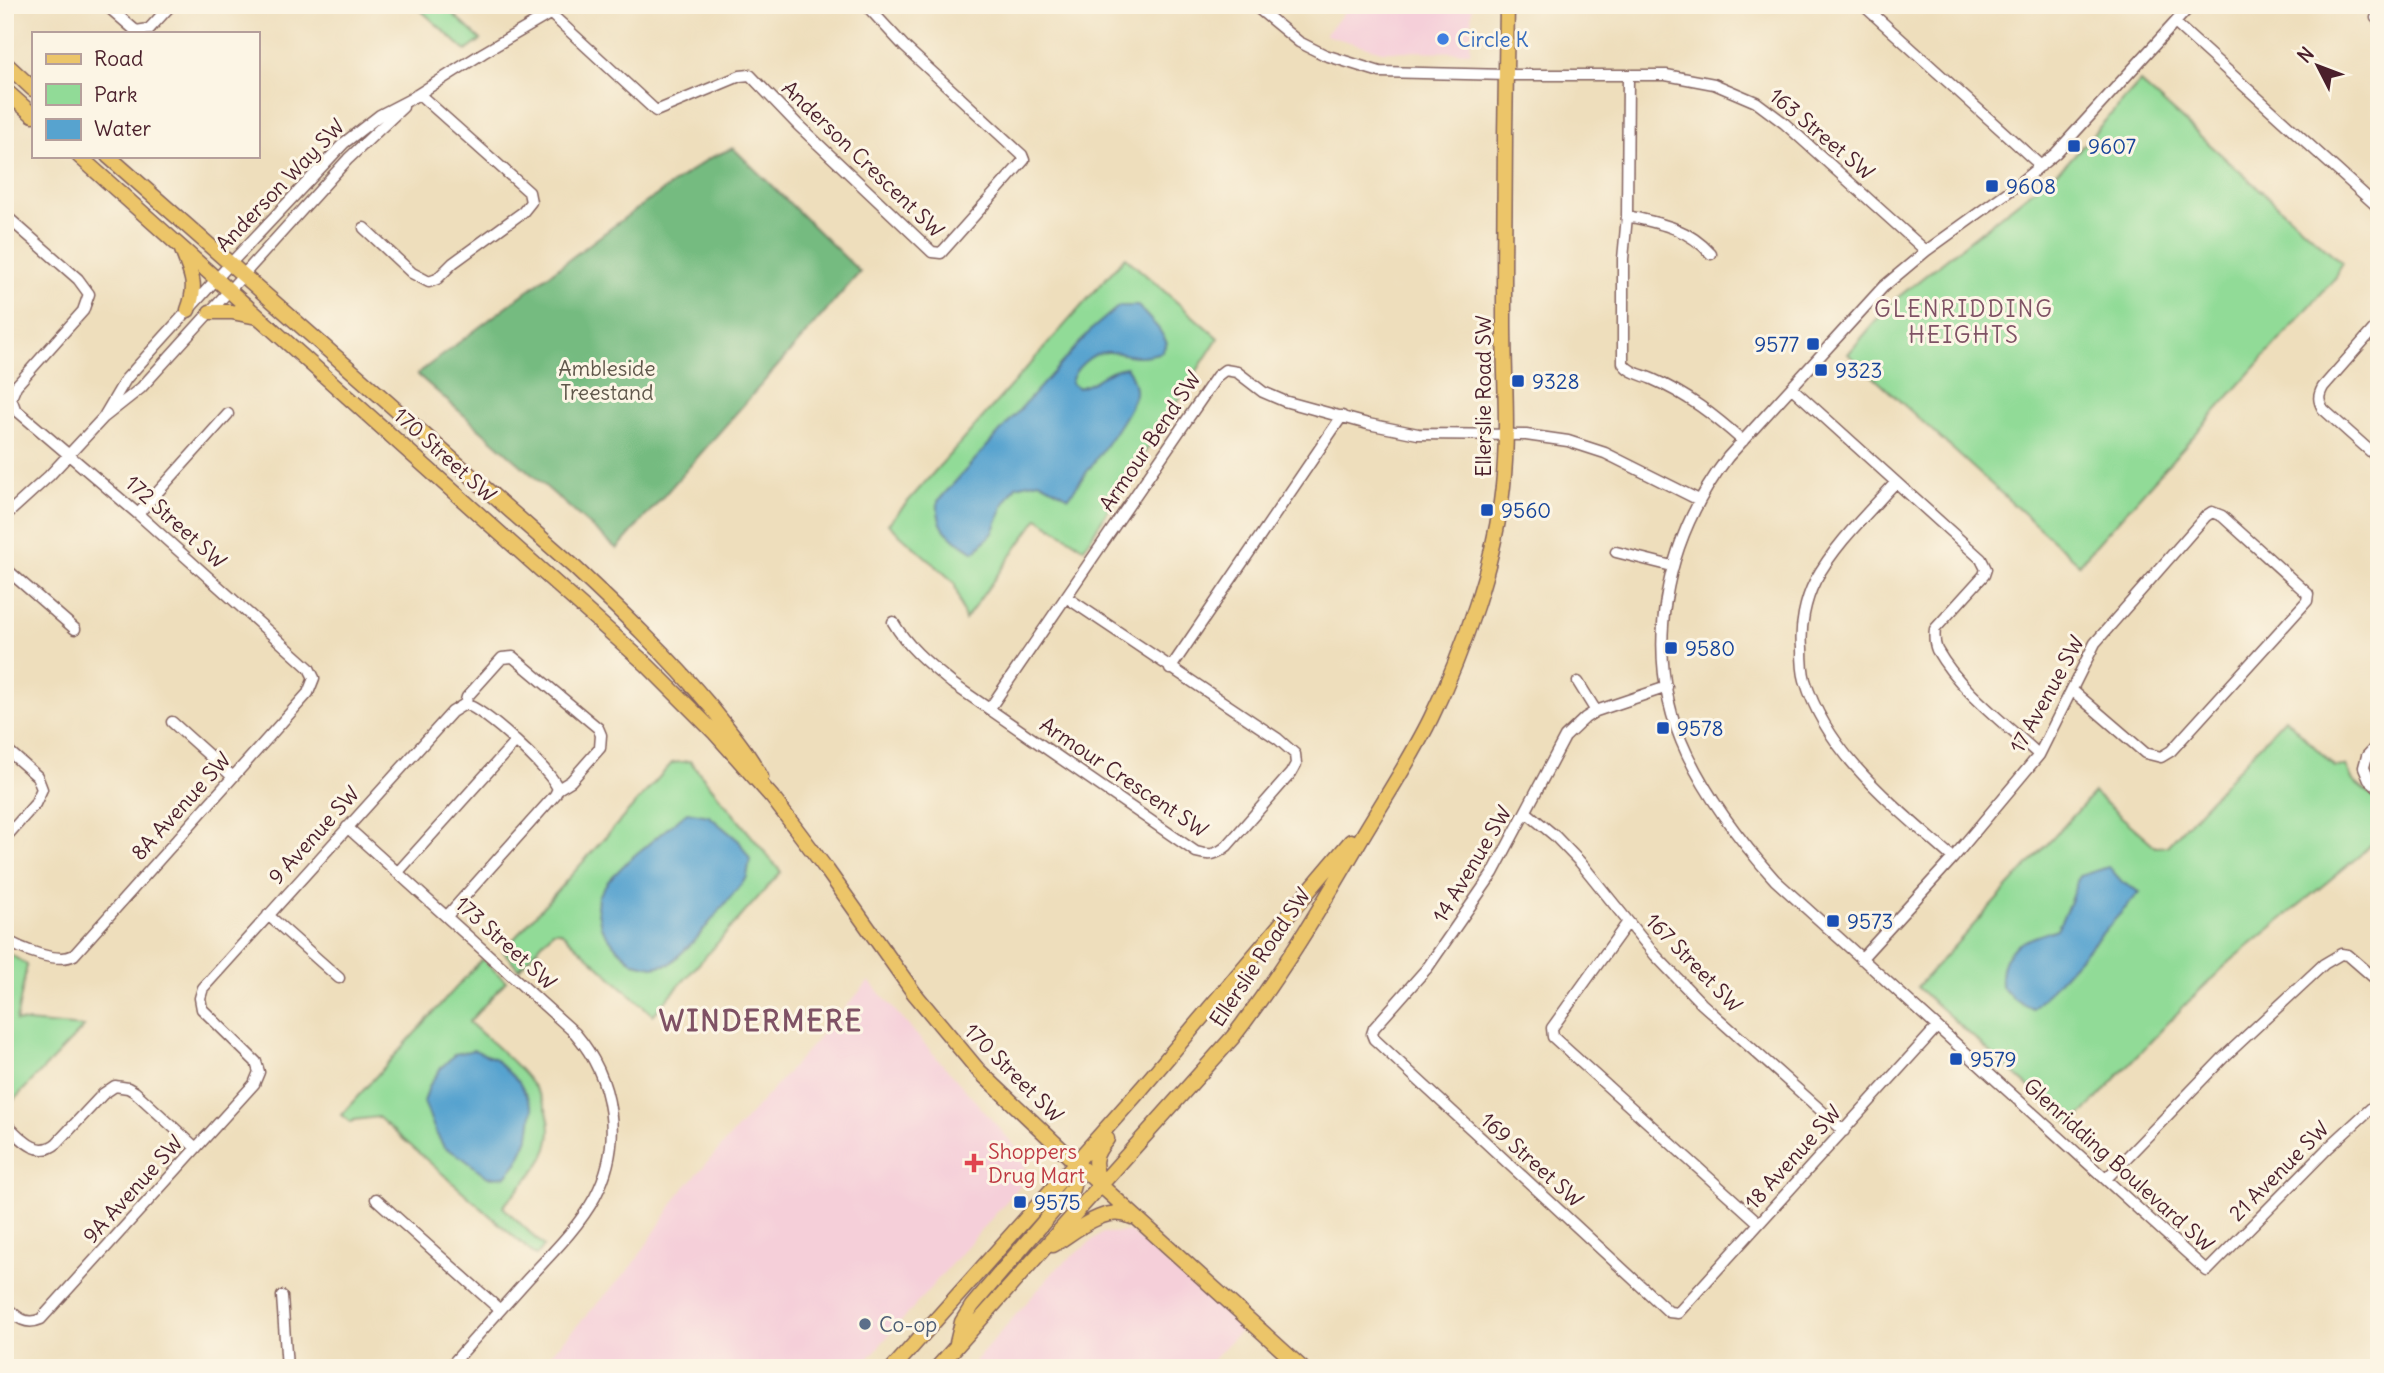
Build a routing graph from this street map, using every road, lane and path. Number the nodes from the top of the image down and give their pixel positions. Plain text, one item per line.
1 (106, 5) edge
2 (172, 5) edge
3 (565, 5) edge
4 (866, 5) edge
5 (1254, 5) edge
6 (1507, 5) edge
7 (1863, 5) edge
8 (2191, 5) edge
9 (550, 13) junction
10 (2175, 23) junction
11 (5, 64) edge
12 (1508, 75) junction
13 (1628, 75) junction
14 (32, 88) edge
15 (5, 90) edge
16 (414, 97) junction
17 (32, 114) edge
18 (81, 158) edge
19 (110, 158) edge
20 (2041, 166) junction
21 (2379, 208) edge
22 (5, 215) edge
23 (1628, 216) junction
24 (364, 228) dead end
25 (180, 246) junction
26 (1926, 251) junction
27 (1711, 254) dead end
28 (230, 264) junction
29 (243, 276) junction
30 (216, 278) junction
31 (230, 291) junction
32 (188, 310) junction
33 (210, 312) junction
34 (260, 318) junction
35 (2379, 323) edge
36 (1792, 388) junction
37 (228, 414) dead end
38 (1342, 416) junction
39 (103, 418) junction
40 (1507, 436) junction
41 (1743, 442) junction
42 (69, 456) junction
43 (2379, 458) edge
44 (1896, 482) junction
45 (1699, 500) junction
46 (138, 514) junction
47 (5, 516) edge
48 (1616, 552) dead end
49 (1672, 566) junction
50 (5, 568) edge
51 (1066, 597) junction
52 (893, 622) dead end
53 (75, 629) dead end
54 (1170, 669) junction
55 (314, 678) joint
56 (1578, 682) dead end
57 (1667, 687) junction
58 (2073, 691) junction
59 (465, 704) junction
60 (990, 708) junction
61 (1596, 710) junction
62 (172, 722) dead end
63 (515, 742) junction
64 (2379, 743) edge
65 (5, 748) edge
66 (2039, 755) junction
67 (233, 777) junction
68 (2379, 788) edge
69 (558, 789) junction
70 (772, 797) junction
71 (1382, 803) junction
72 (1526, 812) junction
73 (347, 827) junction
74 (5, 838) edge
75 (1953, 858) junction
76 (398, 872) junction
77 (268, 915) junction
78 (447, 916) junction
79 (1628, 922) junction
80 (5, 939) edge
81 (1861, 958) junction
82 (339, 978) dead end
83 (2379, 982) edge
84 (1223, 993) junction
85 (1937, 1027) junction
86 (1372, 1034) joint
87 (259, 1072) joint
88 (2379, 1101) edge
89 (5, 1123) edge
90 (1844, 1131) junction
91 (196, 1148) junction
92 (1075, 1162) junction
93 (2106, 1180) junction
94 (1101, 1186) junction
95 (376, 1199) dead end
96 (1142, 1223) junction
97 (1759, 1223) junction
98 (1037, 1255) junction
99 (2207, 1271) joint
100 (282, 1296) dead end
101 (5, 1306) edge
102 (500, 1310) junction
103 (1674, 1313) joint
104 (957, 1345) junction
105 (287, 1368) edge
106 (449, 1368) edge
107 (893, 1368) edge
108 (937, 1368) edge
109 (1302, 1368) edge

1 - 2 street
3 - 9 street, Anderson Way SW
4 - 9 street, Anderson Crescent SW
5 - 12 street, 163 Street SW
6 - 12 main road, Ellerslie Road SW
7 - 20 street
8 - 10 street, Glenridding Boulevard SW
9 - 16 street, Anderson Way SW
10 - 20 street, Glenridding Boulevard SW
10 - 21 street
11 - 14 main road
12 - 13 street, 163 Street SW
12 - 40 main road, Ellerslie Road SW
13 - 23 street
13 - 26 street, 163 Street SW
15 - 17 main road
16 - 24 street
16 - 28 street, Anderson Way SW
16 - 29 street, Anderson Way SW
18 - 25 main road, 170 Street SW
19 - 28 main road, 170 Street SW
20 - 26 street, Glenridding Boulevard SW
22 - 42 street, 172 Street SW
23 - 27 street
23 - 41 street
25 - 30 main road, 170 Street SW
25 - 32 main road
26 - 36 street, Glenridding Boulevard SW
28 - 29 main road, 170 Street SW
28 - 30 street, Anderson Way SW
29 - 31 street, Anderson Way SW
29 - 70 main road, 170 Street SW
30 - 31 main road, 170 Street SW
30 - 32 street, Anderson Way SW
31 - 33 street, Anderson Way SW
31 - 34 main road, 170 Street SW
32 - 39 street, Anderson Way SW
33 - 34 main road
33 - 39 street, Anderson Way SW
34 - 70 main road, 170 Street SW
35 - 43 street
36 - 41 street, Glenridding Boulevard SW
36 - 44 street
37 - 46 street
38 - 40 street, Armour Bend SW
38 - 51 street, Armour Bend SW
38 - 54 street
39 - 42 street
40 - 45 street, Armour Bend SW
40 - 71 main road, Ellerslie Road SW
41 - 45 street, Glenridding Boulevard SW
42 - 46 street, 172 Street SW
42 - 47 street
44 - 66 street
44 - 75 street
45 - 49 street, Glenridding Boulevard SW
46 - 55 street, 172 Street SW
48 - 49 street
49 - 57 street, Glenridding Boulevard SW
50 - 53 street
51 - 54 street, Armour Crescent SW
51 - 60 street, Armour Bend SW
52 - 60 street, Armour Crescent SW
54 - 60 street, Armour Crescent SW
55 - 67 street, 8A Avenue SW
56 - 61 street
57 - 61 street, 14 Avenue SW
57 - 81 street, Glenridding Boulevard SW
58 - 58 street, 17 Avenue SW
58 - 66 street, 17 Avenue SW
59 - 63 street
59 - 69 street, 9 Avenue SW
59 - 73 street, 9 Avenue SW
61 - 72 street, 14 Avenue SW
62 - 67 street
63 - 69 street
63 - 76 street
64 - 68 street
65 - 74 street
66 - 75 street, 17 Avenue SW
67 - 80 street, 8A Avenue SW
69 - 78 street
70 - 92 main road, 170 Street SW
71 - 84 main road, Ellerslie Road SW
71 - 94 main road, Ellerslie Road SW
72 - 79 street, 167 Street SW
72 - 86 street, 14 Avenue SW
73 - 76 street, 173 Street SW
73 - 77 street, 9 Avenue SW
75 - 81 street, 17 Avenue SW
76 - 78 street, 173 Street SW
77 - 82 street
77 - 87 street, 9 Avenue SW
78 - 102 street, 173 Street SW
79 - 90 street, 167 Street SW
79 - 97 street
81 - 85 street, Glenridding Boulevard SW
83 - 93 street
84 - 92 main road, Ellerslie Road SW
84 - 94 main road
85 - 90 street, 18 Avenue SW
85 - 93 street, Glenridding Boulevard SW
86 - 103 street, 169 Street SW
87 - 91 street, 9A Avenue SW
88 - 99 street, 21 Avenue SW
89 - 91 street
90 - 97 street, 18 Avenue SW
91 - 101 street, 9A Avenue SW
92 - 94 main road, 170 Street SW
92 - 104 main road
92 - 107 main road, Ellerslie Road SW
93 - 99 street, Glenridding Boulevard SW
94 - 96 main road, 170 Street SW
94 - 98 main road, Ellerslie Road SW
95 - 102 street
96 - 98 main road
96 - 109 main road, 170 Street SW
97 - 103 street, 18 Avenue SW
98 - 104 main road
100 - 105 street
102 - 106 street
104 - 108 main road

